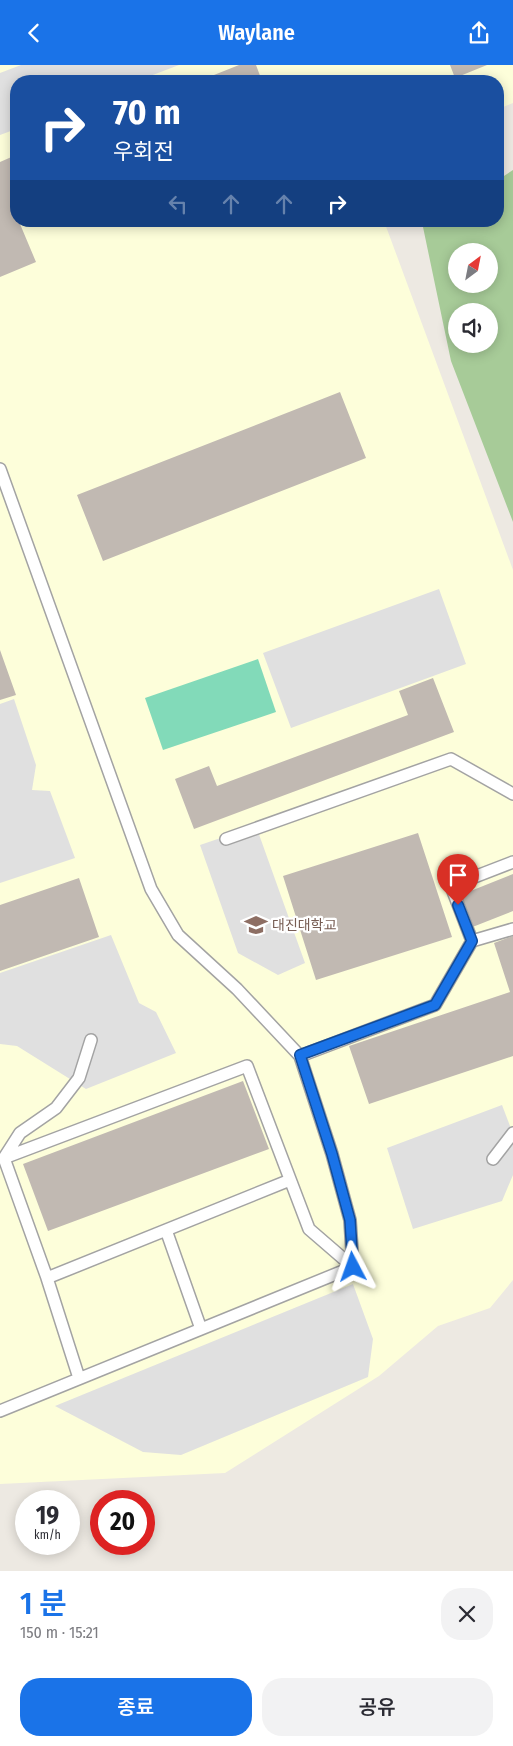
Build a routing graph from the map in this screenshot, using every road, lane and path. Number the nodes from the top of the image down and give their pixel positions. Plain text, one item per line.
1 (0, 469) edge
2 (513, 793) edge
3 (226, 839) dead end
4 (513, 862) edge
5 (513, 929) edge
6 (472, 941) junction
7 (91, 1040) dead end
8 (300, 1055) junction
9 (513, 1133) edge
10 (4, 1158) junction
11 (493, 1159) dead end
12 (290, 1180) junction
13 (166, 1230) junction
14 (353, 1267) junction
15 (47, 1278) junction
16 (201, 1329) junction
17 (79, 1379) junction
18 (0, 1411) edge

1 - 8 lane
2 - 3 lane
4 - 6 lane
5 - 6 lane
6 - 8 lane
7 - 10 lane
8 - 14 lane
9 - 11 lane
10 - 12 lane
10 - 15 lane
12 - 13 lane
12 - 14 lane
13 - 15 lane
13 - 16 lane
14 - 16 lane
15 - 17 lane
16 - 17 lane
17 - 18 lane

